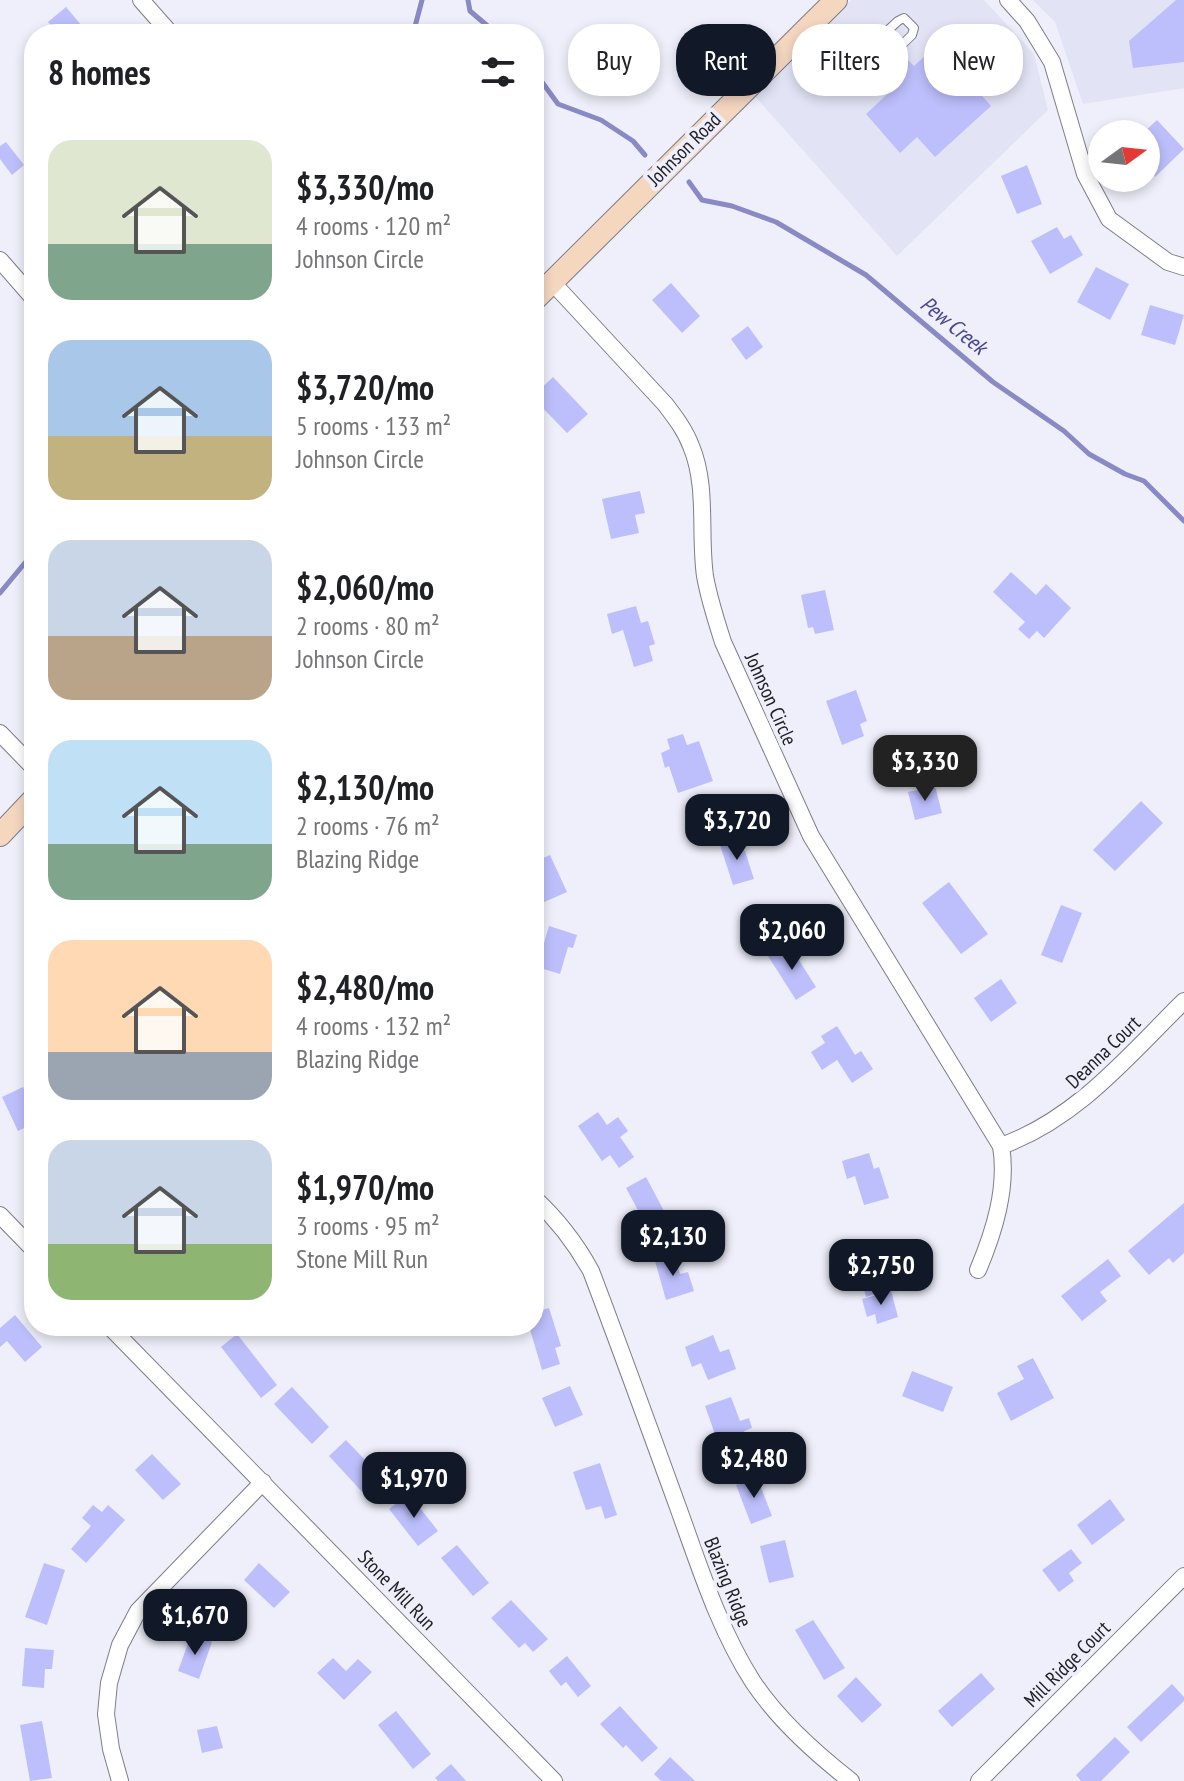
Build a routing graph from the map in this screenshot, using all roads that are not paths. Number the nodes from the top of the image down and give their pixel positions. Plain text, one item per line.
1 (141, 0) edge
2 (836, 0) edge
3 (1008, 0) edge
4 (162, 24) edge
5 (810, 24) edge
6 (792, 42) edge
7 (844, 71) joint
8 (0, 260) edge
9 (1184, 267) edge
10 (552, 282) junction
11 (24, 288) edge
12 (544, 290) edge
13 (0, 733) edge
14 (24, 758) edge
15 (24, 810) edge
16 (0, 835) edge
17 (1184, 1001) edge
18 (1001, 1146) junction
19 (544, 1208) edge
20 (0, 1215) edge
21 (24, 1240) edge
22 (978, 1270) dead end
23 (119, 1336) edge
24 (263, 1482) junction
25 (1184, 1576) edge
26 (120, 1781) edge
27 (554, 1781) edge
28 (851, 1781) edge
29 (979, 1781) edge

1 - 4 street
2 - 5 street, Johnson Road
3 - 9 street
6 - 10 street, Johnson Road
7 - 7 lane
8 - 11 street
10 - 12 street, Johnson Road
10 - 18 street, Johnson Circle
13 - 14 street
15 - 16 street
17 - 18 street, Deanna Court
18 - 22 street
19 - 28 street, Blazing Ridge
20 - 21 street
23 - 24 street, Stone Mill Run
24 - 26 street
24 - 27 street, Stone Mill Run
25 - 29 street, Mill Ridge Court

